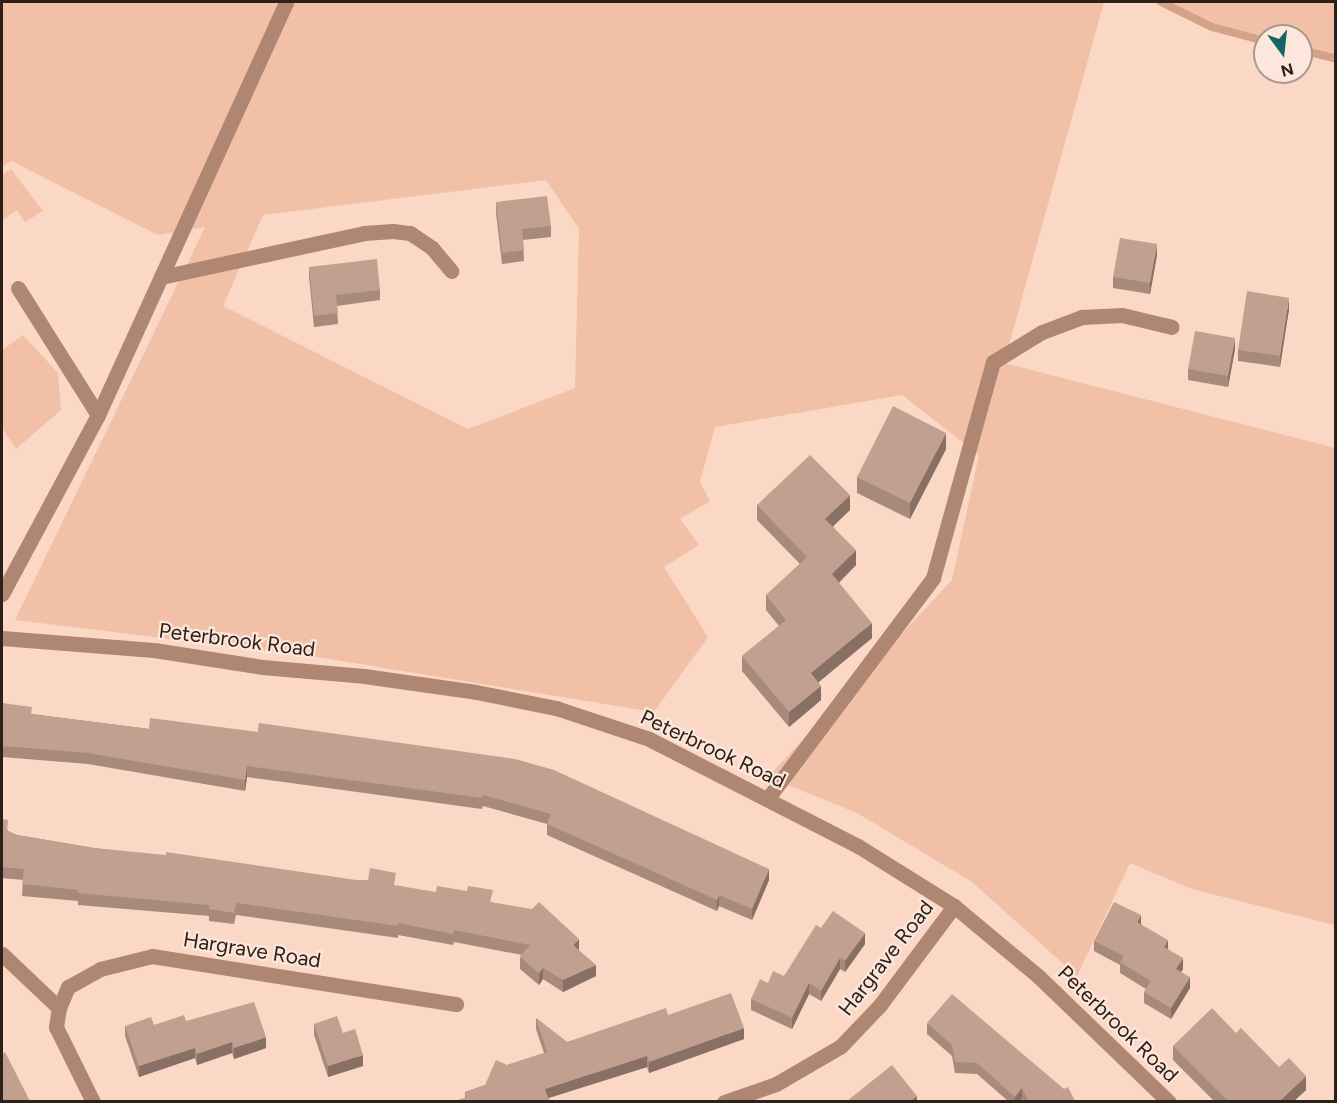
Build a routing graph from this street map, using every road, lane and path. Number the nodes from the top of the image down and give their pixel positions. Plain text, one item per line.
1 (286, 2) edge
2 (451, 271) dead end
3 (161, 277) junction
4 (18, 288) dead end
5 (1172, 327) dead end
6 (98, 415) junction
7 (2, 594) edge
8 (2, 638) edge
9 (768, 798) junction
10 (954, 906) junction
11 (2, 954) edge
12 (456, 1004) dead end
13 (59, 1008) junction
14 (93, 1101) edge
15 (724, 1101) edge
16 (1169, 1101) edge

1 - 3 street
2 - 3 street
3 - 6 street
4 - 6 street
5 - 9 street
6 - 7 street
8 - 9 street, Peterbrook Road
9 - 10 street, Peterbrook Road
10 - 15 street, Hargrave Road
10 - 16 street, Peterbrook Road
11 - 13 street
12 - 13 street, Hargrave Road
13 - 14 street

